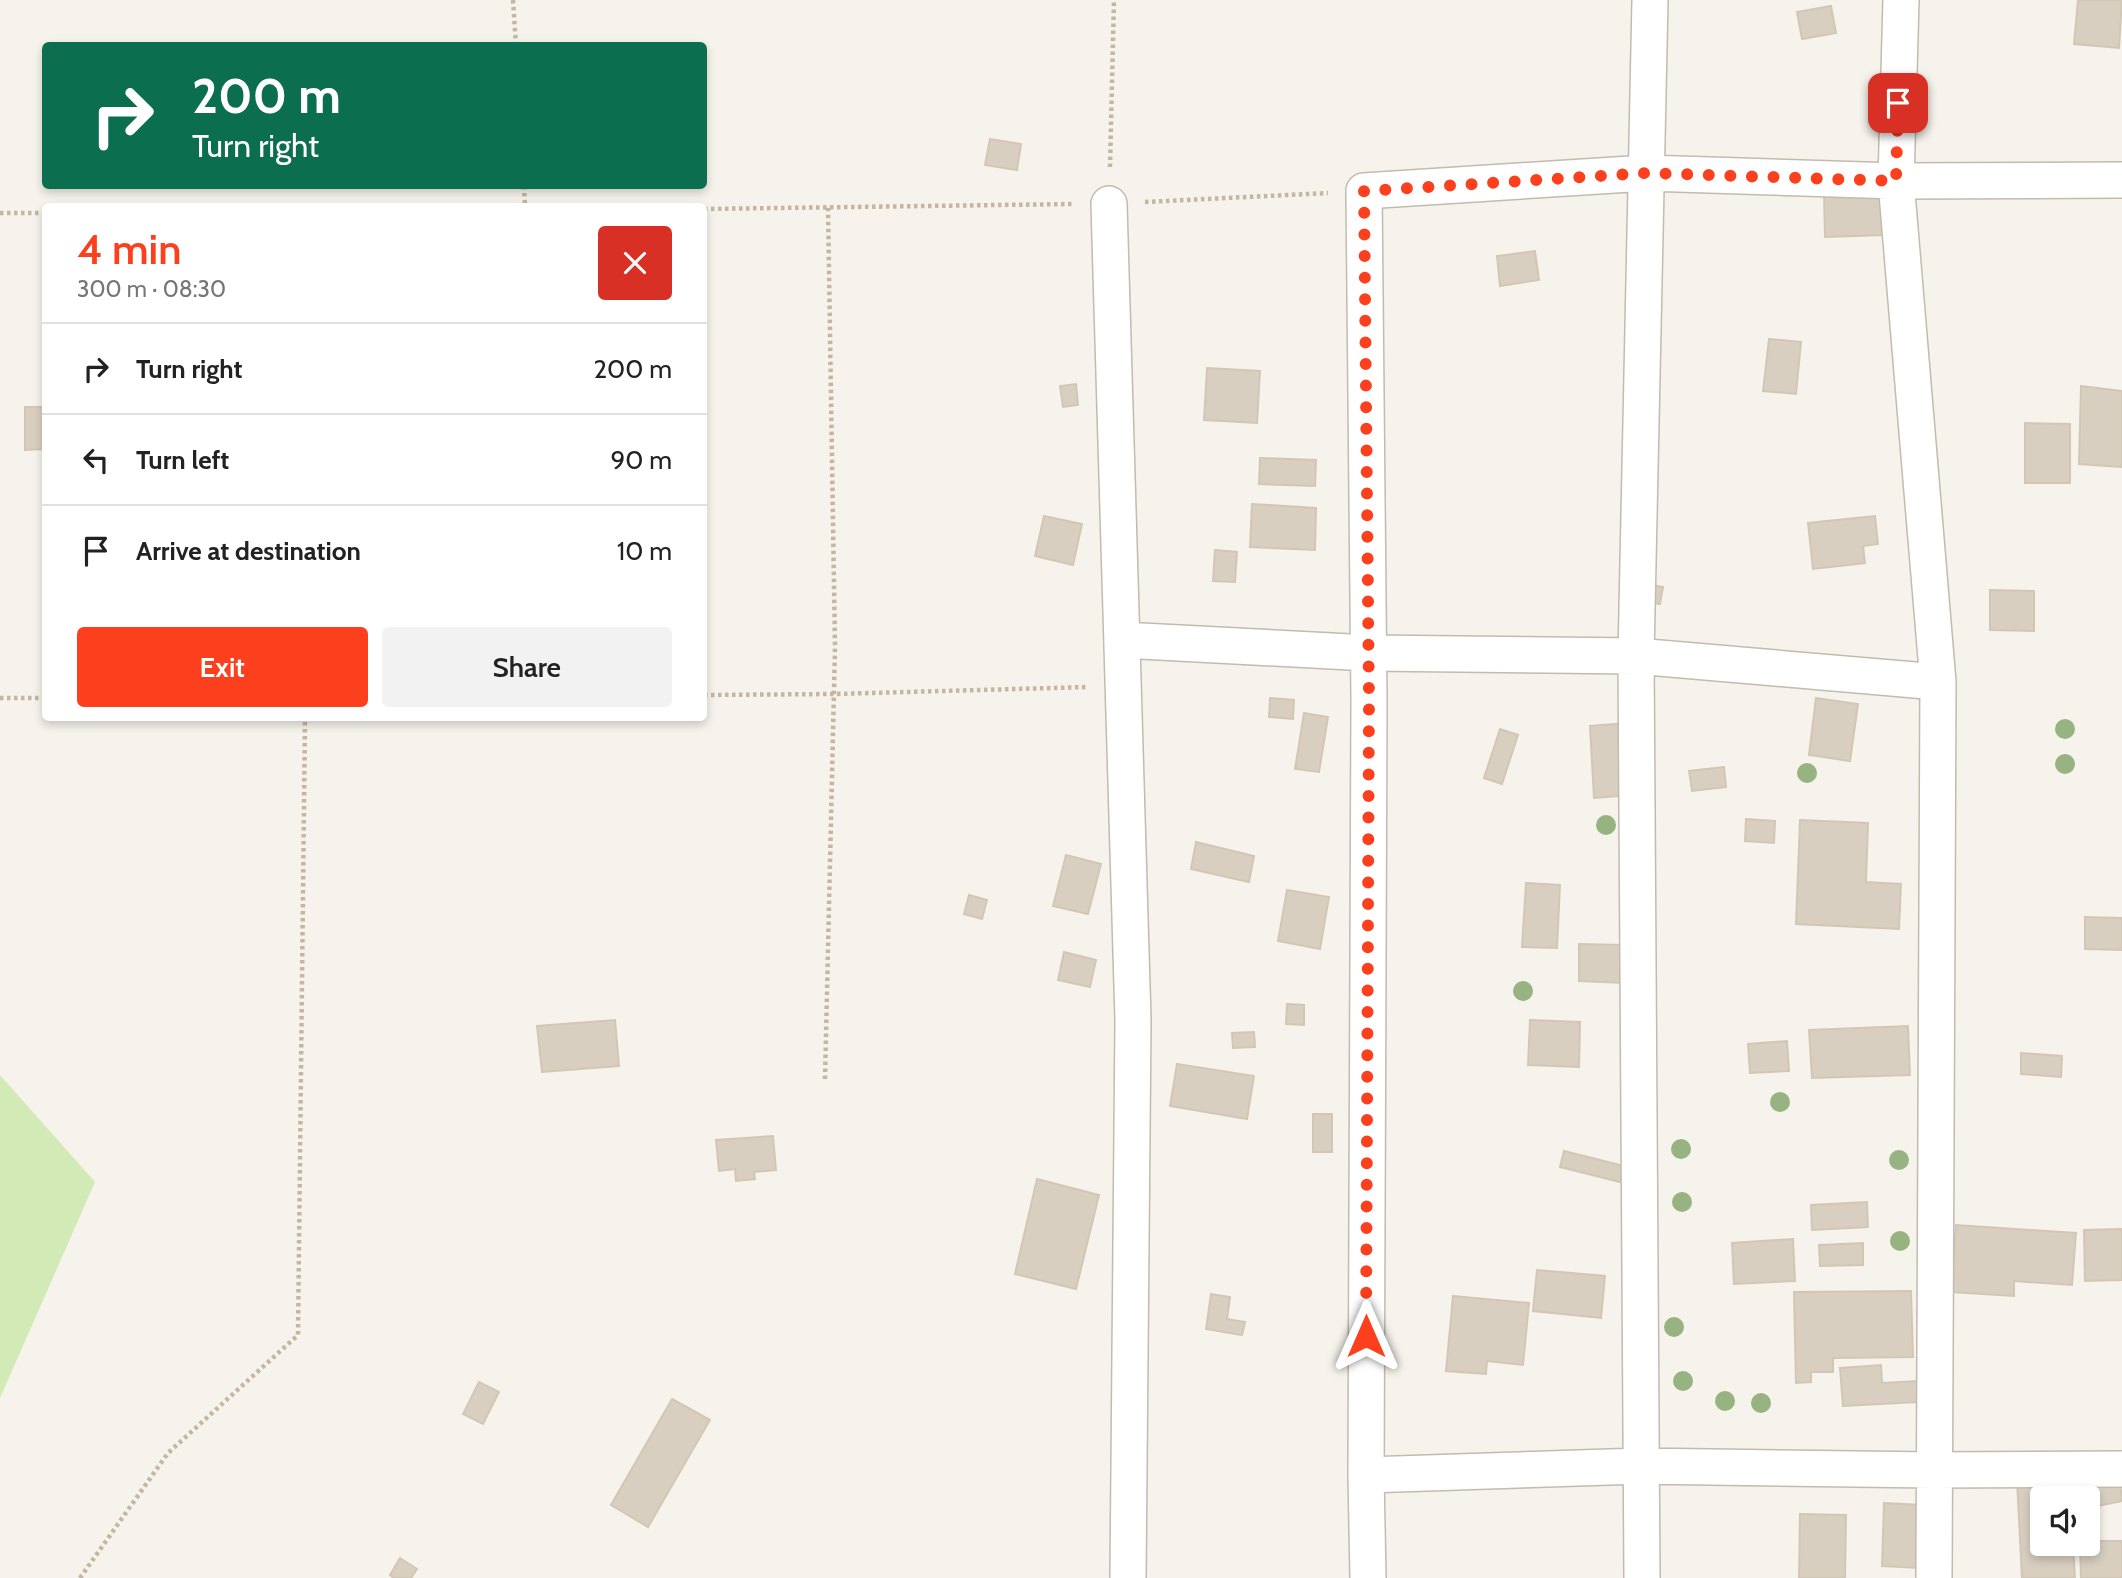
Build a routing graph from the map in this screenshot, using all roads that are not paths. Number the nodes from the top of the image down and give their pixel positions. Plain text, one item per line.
1 (1650, 0) edge
2 (1900, 0) edge
3 (1646, 173) junction
4 (2122, 180) edge
5 (1896, 181) junction
6 (1109, 204) road end
7 (1122, 640) junction
8 (1369, 653) junction
9 (1636, 656) junction
10 (1938, 682) junction
11 (1640, 1466) junction
12 (2122, 1469) edge
13 (1933, 1470) junction
14 (1366, 1475) junction
15 (1128, 1578) edge
16 (1368, 1578) edge
17 (1642, 1578) edge
18 (1934, 1578) edge

1 - 3 street
2 - 5 street
3 - 5 street
3 - 8 street
3 - 9 street
4 - 5 street
5 - 10 street
6 - 7 street
7 - 8 street
7 - 15 street
8 - 9 street
8 - 14 street
9 - 10 street
9 - 11 street
10 - 13 street
11 - 13 street
11 - 14 street
11 - 17 street
12 - 13 street
13 - 18 street
14 - 16 street

